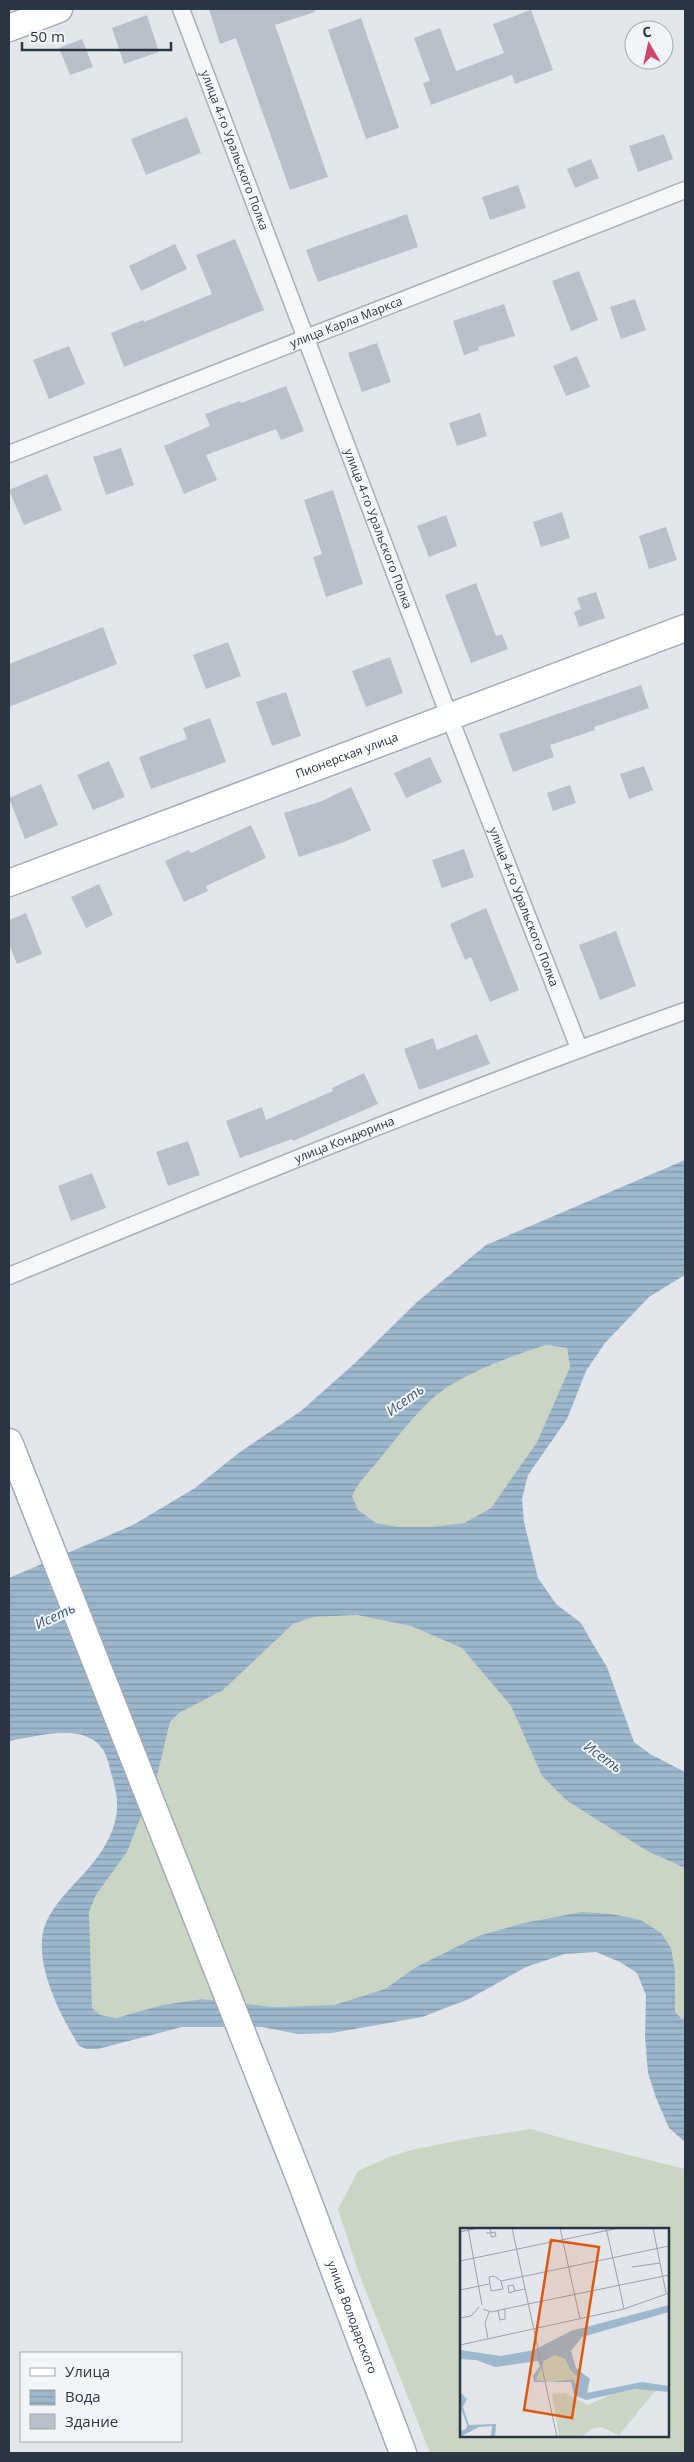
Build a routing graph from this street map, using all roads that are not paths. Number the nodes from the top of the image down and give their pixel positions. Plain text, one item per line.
1 (59, 9) edge
2 (181, 9) edge
3 (9, 28) edge
4 (685, 190) edge
5 (305, 337) junction
6 (9, 454) edge
7 (685, 628) edge
8 (449, 716) junction
9 (9, 883) edge
10 (685, 1011) edge
11 (579, 1048) junction
12 (9, 1276) edge
13 (9, 1442) edge
14 (403, 2453) edge

1 - 3 main road
2 - 5 street, улица 4-го Уральского Полка
4 - 5 street, улица Карла Маркса
5 - 6 street, улица Карла Маркса
5 - 8 street, улица 4-го Уральского Полка
7 - 8 main road, Пионерская улица
8 - 9 main road, Пионерская улица
8 - 11 street, улица 4-го Уральского Полка
10 - 11 street, улица Кондюрина
11 - 12 street, улица Кондюрина
13 - 14 main road, улица Володарского

